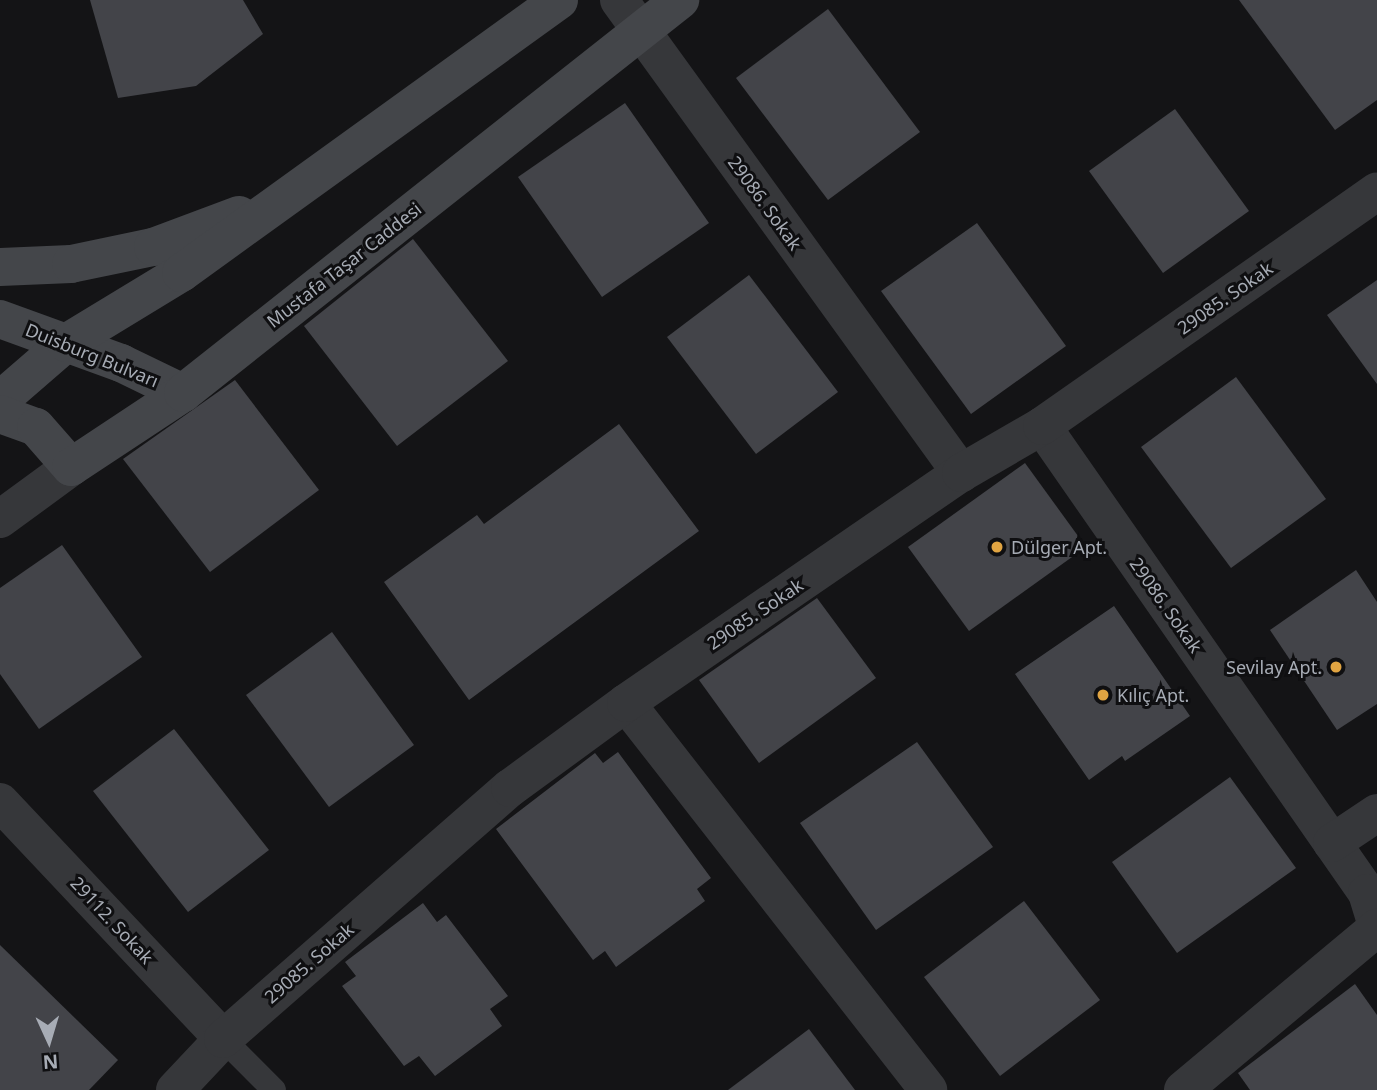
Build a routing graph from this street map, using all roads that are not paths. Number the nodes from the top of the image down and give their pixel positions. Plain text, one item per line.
1 (559, 0) edge
2 (680, 0) edge
3 (630, 15) edge
4 (1377, 191) edge
5 (283, 199) junction
6 (0, 267) edge
7 (0, 319) edge
8 (66, 343) junction
9 (183, 393) junction
10 (0, 400) edge
11 (0, 414) edge
12 (1042, 426) junction
13 (71, 467) junction
14 (961, 473) junction
15 (0, 519) edge
16 (626, 703) junction
17 (0, 802) edge
18 (1377, 813) edge
19 (1332, 844) junction
20 (1377, 927) edge
21 (223, 1039) junction
22 (175, 1090) edge
23 (274, 1090) edge
24 (928, 1090) edge
25 (1183, 1090) edge

1 - 5 main road
2 - 3 main road, Mustafa Taşar Caddesi
3 - 9 main road, Mustafa Taşar Caddesi
3 - 14 street, 29086. Sokak
4 - 12 street, 29085. Sokak
5 - 6 main road
5 - 8 main road
7 - 8 main road, Duisburg Bulvarı
8 - 9 main road, Duisburg Bulvarı
8 - 10 main road
9 - 13 main road, Mustafa Taşar Caddesi
11 - 13 main road
12 - 14 street, 29085. Sokak
12 - 19 street, 29086. Sokak
13 - 15 street, Mustafa Taşar Caddesi
14 - 16 street, 29085. Sokak
16 - 21 street, 29085. Sokak
16 - 24 street
17 - 21 street, 29112. Sokak
18 - 19 street
19 - 20 street, 29086. Sokak
20 - 25 street
21 - 22 street, 29085. Sokak
21 - 23 lane

